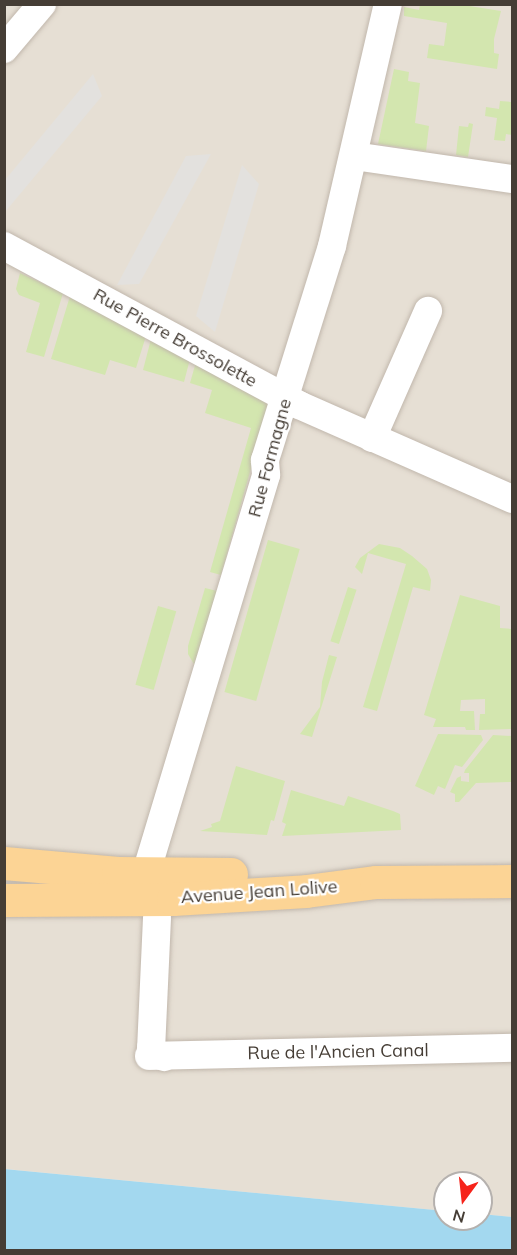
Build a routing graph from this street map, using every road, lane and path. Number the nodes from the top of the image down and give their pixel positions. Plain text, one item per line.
1 (42, 4) edge
2 (388, 4) edge
3 (4, 49) edge
4 (354, 156) junction
5 (513, 179) edge
6 (4, 246) edge
7 (428, 311) dead end
8 (286, 398) junction
9 (372, 438) junction
10 (513, 499) edge
11 (4, 863) edge
12 (146, 873) junction
13 (513, 881) edge
14 (376, 882) junction
15 (4, 900) edge
16 (156, 918) dead end
17 (513, 1048) edge

1 - 3 street
2 - 4 street, Rue Formagne
4 - 5 street
4 - 8 street, Rue Formagne
6 - 8 street, Rue Pierre Brossolette
7 - 9 street
8 - 9 street, Rue Pierre Brossolette
8 - 12 street, Rue Formagne
9 - 10 street, Rue Pierre Brossolette
11 - 12 main road
12 - 14 main road
13 - 14 main road, Avenue Jean Lolive
14 - 15 main road, Avenue Jean Lolive
16 - 17 street, Rue de l'Ancien Canal

